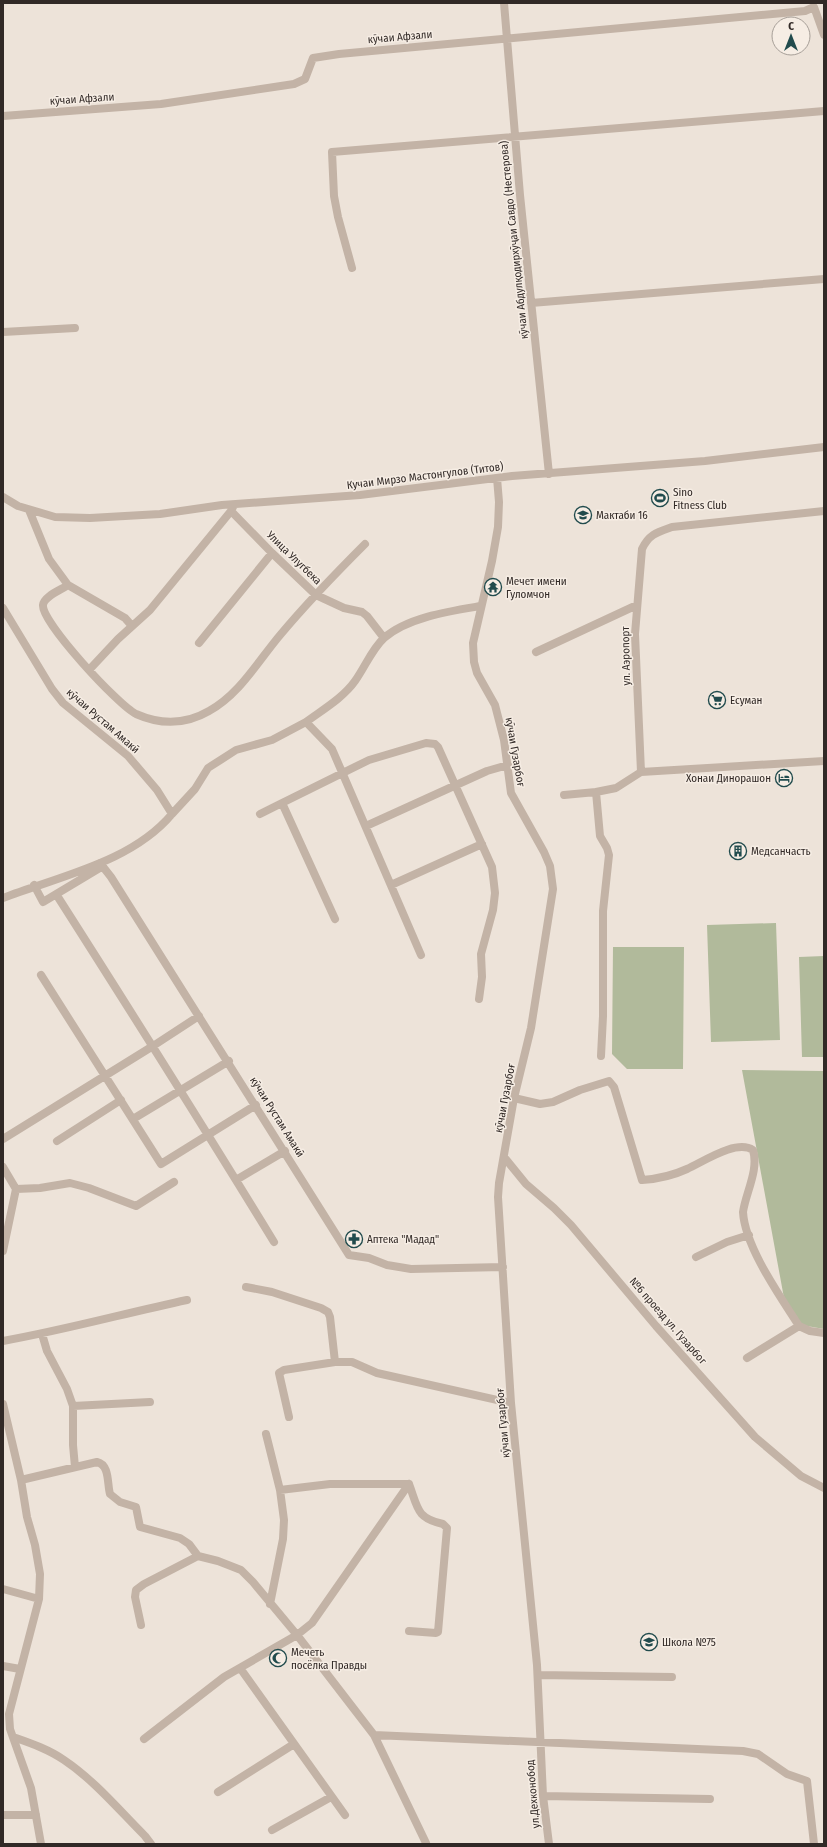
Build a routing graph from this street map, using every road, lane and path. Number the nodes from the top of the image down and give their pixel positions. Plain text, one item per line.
1 (504, 3) edge
2 (824, 35) edge
3 (507, 38) junction
4 (824, 111) edge
5 (3, 116) edge
6 (515, 137) junction
7 (352, 268) dead end
8 (824, 279) edge
9 (531, 303) junction
10 (75, 328) dead end
11 (3, 332) edge
12 (824, 447) edge
13 (549, 474) junction
14 (497, 478) junction
15 (3, 497) edge
16 (232, 508) junction
17 (29, 510) junction
18 (824, 511) edge
19 (365, 544) dead end
20 (272, 553) junction
21 (68, 585) junction
22 (316, 595) junction
23 (637, 605) junction
24 (482, 606) junction
25 (3, 608) edge
26 (132, 626) junction
27 (384, 638) junction
28 (199, 643) dead end
29 (536, 652) dead end
30 (88, 670) junction
31 (306, 722) junction
32 (824, 761) edge
33 (508, 765) junction
34 (642, 772) junction
35 (343, 773) junction
36 (455, 787) junction
37 (596, 792) junction
38 (564, 795) dead end
39 (282, 803) junction
40 (172, 814) junction
41 (260, 814) dead end
42 (366, 826) junction
43 (482, 844) junction
44 (101, 865) junction
45 (34, 885) junction
46 (391, 885) junction
47 (56, 894) junction
48 (3, 898) edge
49 (335, 919) dead end
50 (421, 955) dead end
51 (41, 976) dead end
52 (479, 999) dead end
53 (199, 1016) junction
54 (154, 1046) junction
55 (601, 1056) dead end
56 (229, 1061) junction
57 (105, 1076) junction
58 (179, 1091) junction
59 (514, 1098) junction
60 (121, 1100) junction
61 (256, 1105) junction
62 (133, 1119) junction
63 (208, 1135) junction
64 (3, 1139) edge
65 (57, 1141) dead end
66 (285, 1151) junction
67 (504, 1158) junction
68 (3, 1167) edge
69 (236, 1180) junction
70 (174, 1182) dead end
71 (16, 1189) junction
72 (5, 1233) edge
73 (749, 1235) junction
74 (274, 1242) dead end
75 (3, 1251) edge
76 (696, 1257) dead end
77 (503, 1267) junction
78 (246, 1287) dead end
79 (187, 1300) dead end
80 (799, 1326) junction
81 (824, 1333) edge
82 (42, 1334) junction
83 (3, 1341) edge
84 (748, 1358) dead end
85 (335, 1362) junction
86 (150, 1402) dead end
87 (511, 1403) junction
88 (3, 1404) edge
89 (72, 1406) junction
90 (289, 1417) dead end
91 (266, 1434) dead end
92 (75, 1467) junction
93 (22, 1480) junction
94 (409, 1484) junction
95 (824, 1488) edge
96 (280, 1490) junction
97 (198, 1556) junction
98 (3, 1589) edge
99 (39, 1599) junction
100 (270, 1604) junction
101 (141, 1625) dead end
102 (409, 1631) dead end
103 (296, 1635) junction
104 (3, 1666) edge
105 (240, 1668) junction
106 (20, 1669) junction
107 (538, 1675) junction
108 (672, 1677) dead end
109 (374, 1735) junction
110 (13, 1737) junction
111 (144, 1739) dead end
112 (541, 1742) junction
113 (294, 1744) junction
114 (218, 1792) dead end
115 (543, 1796) junction
116 (331, 1797) junction
117 (710, 1798) dead end
118 (3, 1815) edge
119 (36, 1815) junction
120 (344, 1815) dead end
121 (272, 1830) dead end
122 (426, 1843) dead end
123 (41, 1844) edge
124 (151, 1844) edge
125 (549, 1844) edge
126 (814, 1844) edge

1 - 3 street, кӯчаи Абдулқодирхӯҷаи Савдо (Нестерова)
2 - 3 street, кӯчаи Афзали
3 - 5 street, кӯчаи Афзали
3 - 6 street, кӯчаи Абдулқодирхӯҷаи Савдо (Нестерова)
4 - 6 street
6 - 7 street
6 - 9 street, кӯчаи Абдулқодирхӯҷаи Савдо (Нестерова)
8 - 9 street
9 - 13 street, кӯчаи Абдулқодирхӯҷаи Савдо (Нестерова)
10 - 11 street
12 - 13 street, Кучаи Мирзо Мастонгулов (Титов)
13 - 14 street, Кучаи Мирзо Мастонгулов (Титов)
14 - 16 street, Кучаи Мирзо Мастонгулов (Титов)
14 - 24 street, кӯчаи Гузарбоғ
15 - 17 street, Кучаи Мирзо Мастонгулов (Титов)
16 - 17 street, Кучаи Мирзо Мастонгулов (Титов)
16 - 20 street, Улица Улугбека
16 - 26 street
17 - 21 street
18 - 23 street, ул. Аэропорт
19 - 22 street
20 - 22 street, Улица Улугбека
20 - 28 street
21 - 26 street
21 - 30 street
22 - 27 street, Улица Улугбека
22 - 30 street
23 - 29 street
23 - 34 street, ул. Аэропорт
24 - 27 street
24 - 33 street, кӯчаи Гузарбоғ
25 - 40 street, кӯчаи Рустам Амакӣ
26 - 30 street
27 - 31 street
31 - 35 street
31 - 40 street
32 - 34 street
33 - 36 street
33 - 59 street, кӯчаи Гузарбоғ
34 - 37 street
35 - 36 street
35 - 39 street
35 - 42 street
36 - 42 street
36 - 43 street
37 - 38 street
37 - 55 street
39 - 41 street
39 - 49 street
40 - 44 street
42 - 46 street
43 - 46 street
43 - 52 street
44 - 45 street
44 - 47 street
44 - 53 street, кӯчаи Рустам Амакӣ
45 - 47 street
45 - 48 street
46 - 50 street
47 - 54 street
51 - 57 street
53 - 54 street
53 - 56 street, кӯчаи Рустам Амакӣ
54 - 57 street
54 - 58 street
56 - 58 street
56 - 61 street, кӯчаи Рустам Амакӣ
57 - 60 street
57 - 64 street
58 - 62 street
58 - 63 street
59 - 67 street, кӯчаи Гузарбоғ
59 - 73 street
60 - 62 street
60 - 65 street
61 - 63 street
61 - 66 street, кӯчаи Рустам Амакӣ
62 - 63 street
63 - 69 street
66 - 69 street
66 - 77 street, кӯчаи Рустам Амакӣ
67 - 77 street, кӯчаи Гузарбоғ
67 - 95 street, №6 проезд ул. Гузарбог
68 - 71 street
69 - 74 street
70 - 71 street
71 - 72 street
72 - 75 street
73 - 76 street
73 - 80 street
77 - 87 street, кӯчаи Гузарбоғ
78 - 85 street
79 - 82 street
80 - 81 street
80 - 84 street
82 - 83 street
82 - 89 street
85 - 87 street
85 - 90 street
86 - 89 street
87 - 107 street, кӯчаи Гузарбоғ
88 - 93 street
89 - 92 street
91 - 96 street
92 - 93 street
92 - 97 street
93 - 99 street
94 - 96 street
94 - 102 street
94 - 103 street
96 - 100 street
97 - 100 street
97 - 101 street
98 - 99 street
99 - 106 street
100 - 103 street
103 - 105 street
103 - 109 street
104 - 106 street
105 - 111 street
105 - 113 street
106 - 110 street
107 - 108 street
107 - 112 street, кӯчаи Гузарбоғ
109 - 112 street
109 - 122 street
110 - 119 street
110 - 124 street
112 - 115 street, ул.Дехконобод
112 - 126 street
113 - 114 street
113 - 116 street
115 - 117 street
115 - 125 street, ул.Дехконобод
116 - 120 street
116 - 121 street
118 - 119 street
119 - 123 street

